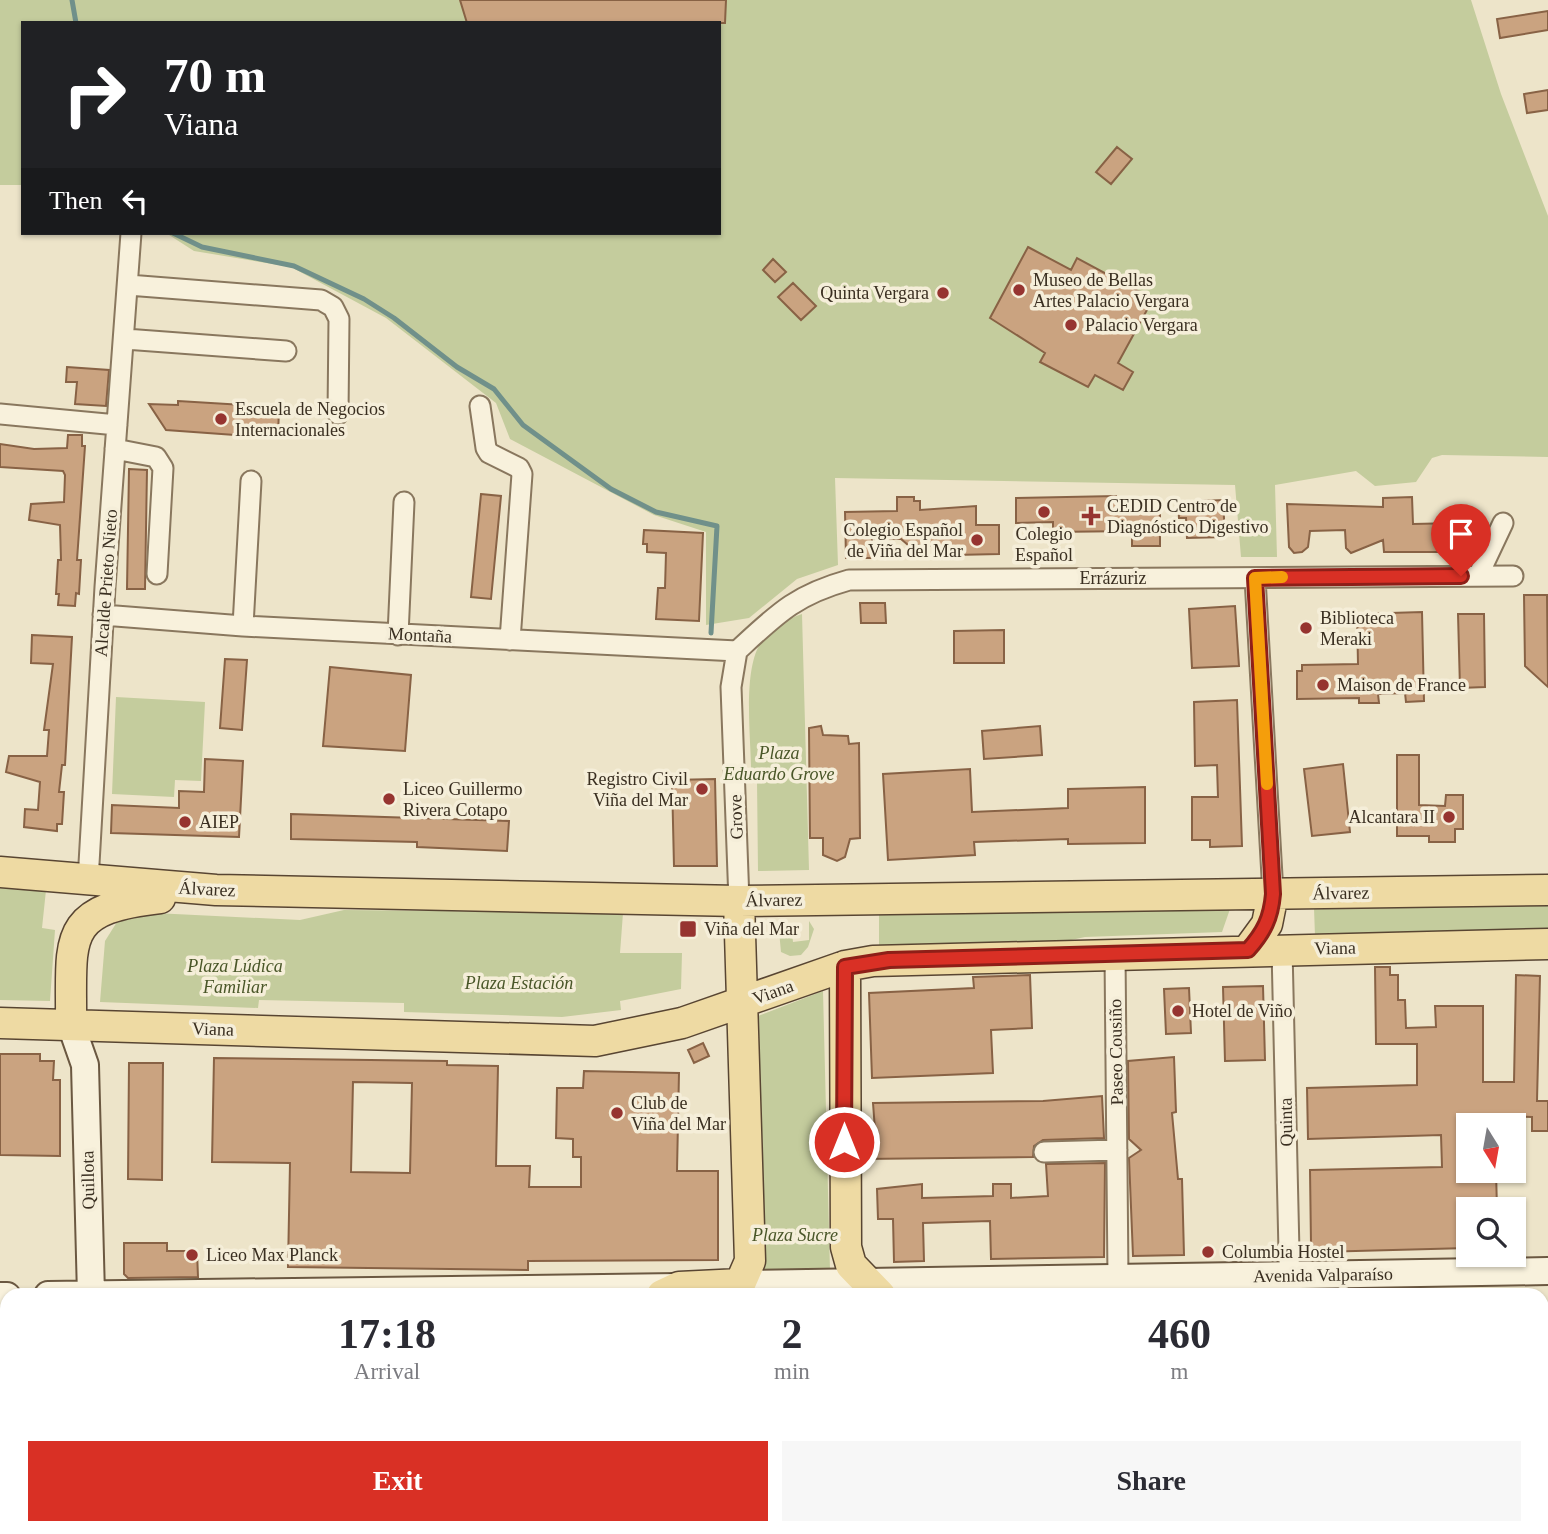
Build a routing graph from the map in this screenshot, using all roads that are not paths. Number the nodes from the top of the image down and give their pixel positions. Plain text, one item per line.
1 (131, 235) edge
2 (128, 285) junction
3 (125, 339) junction
4 (286, 351) dead end
5 (480, 406) dead end
6 (0, 414) edge
7 (338, 414) dead end
8 (117, 425) junction
9 (115, 449) junction
10 (251, 481) dead end
11 (404, 502) dead end
12 (1503, 523) dead end
13 (157, 574) dead end
14 (1478, 576) junction
15 (1513, 576) dead end
16 (1255, 578) junction
17 (103, 615) junction
18 (243, 626) junction
19 (398, 635) junction
20 (510, 640) junction
21 (737, 651) junction
22 (0, 872) edge
23 (88, 881) junction
24 (216, 890) junction
25 (1548, 890) edge
26 (1273, 894) junction
27 (739, 901) junction
28 (1548, 944) edge
29 (1283, 949) junction
30 (1248, 950) junction
31 (1115, 954) junction
32 (845, 967) junction
33 (740, 1003) junction
34 (0, 1023) edge
35 (71, 1025) junction
36 (107, 1026) junction
37 (85, 1065) junction
38 (1117, 1150) junction
39 (1044, 1152) dead end
40 (1548, 1271) edge
41 (1118, 1278) junction
42 (740, 1284) junction
43 (1289, 1285) edge
44 (90, 1288) edge
45 (701, 1288) edge
46 (846, 1288) edge
47 (872, 1288) edge
48 (895, 1288) edge

1 - 2 street, Alcalde Prieto Nieto
2 - 3 street, Alcalde Prieto Nieto
2 - 7 street
3 - 4 street
3 - 8 street, Alcalde Prieto Nieto
5 - 20 street
6 - 8 street
8 - 9 street, Alcalde Prieto Nieto
9 - 13 street
9 - 17 street, Alcalde Prieto Nieto
10 - 18 street
11 - 19 street
12 - 14 street
14 - 15 street, Errázuriz
14 - 16 street, Errázuriz
16 - 21 street, Errázuriz
16 - 26 street
17 - 18 street, Montaña
17 - 23 street, Alcalde Prieto Nieto
18 - 19 street, Montaña
19 - 20 street, Montaña
20 - 21 street, Montaña
21 - 27 street, Grove
22 - 23 main road, Álvarez
23 - 24 main road, Álvarez
24 - 27 main road, Álvarez
24 - 35 main road
25 - 26 main road, Álvarez
26 - 27 main road, Álvarez
26 - 30 main road
27 - 33 main road
28 - 29 main road, Viana
29 - 30 main road, Viana
29 - 43 street, Quinta
30 - 31 main road, Viana
31 - 32 main road, Viana
31 - 38 street, Paseo Cousiño
32 - 33 main road, Viana
32 - 47 main road
33 - 36 main road, Viana
33 - 42 main road
34 - 35 main road, Viana
35 - 36 main road, Viana
35 - 37 street, Quillota
36 - 37 street
37 - 44 street, Quillota
38 - 39 street
38 - 41 street, Paseo Cousiño
40 - 43 street, Avenida Valparaíso
41 - 43 street, Avenida Valparaíso
41 - 48 street, Avenida Valparaíso
42 - 45 main road, Avenida Valparaíso
42 - 46 street, Avenida Valparaíso

